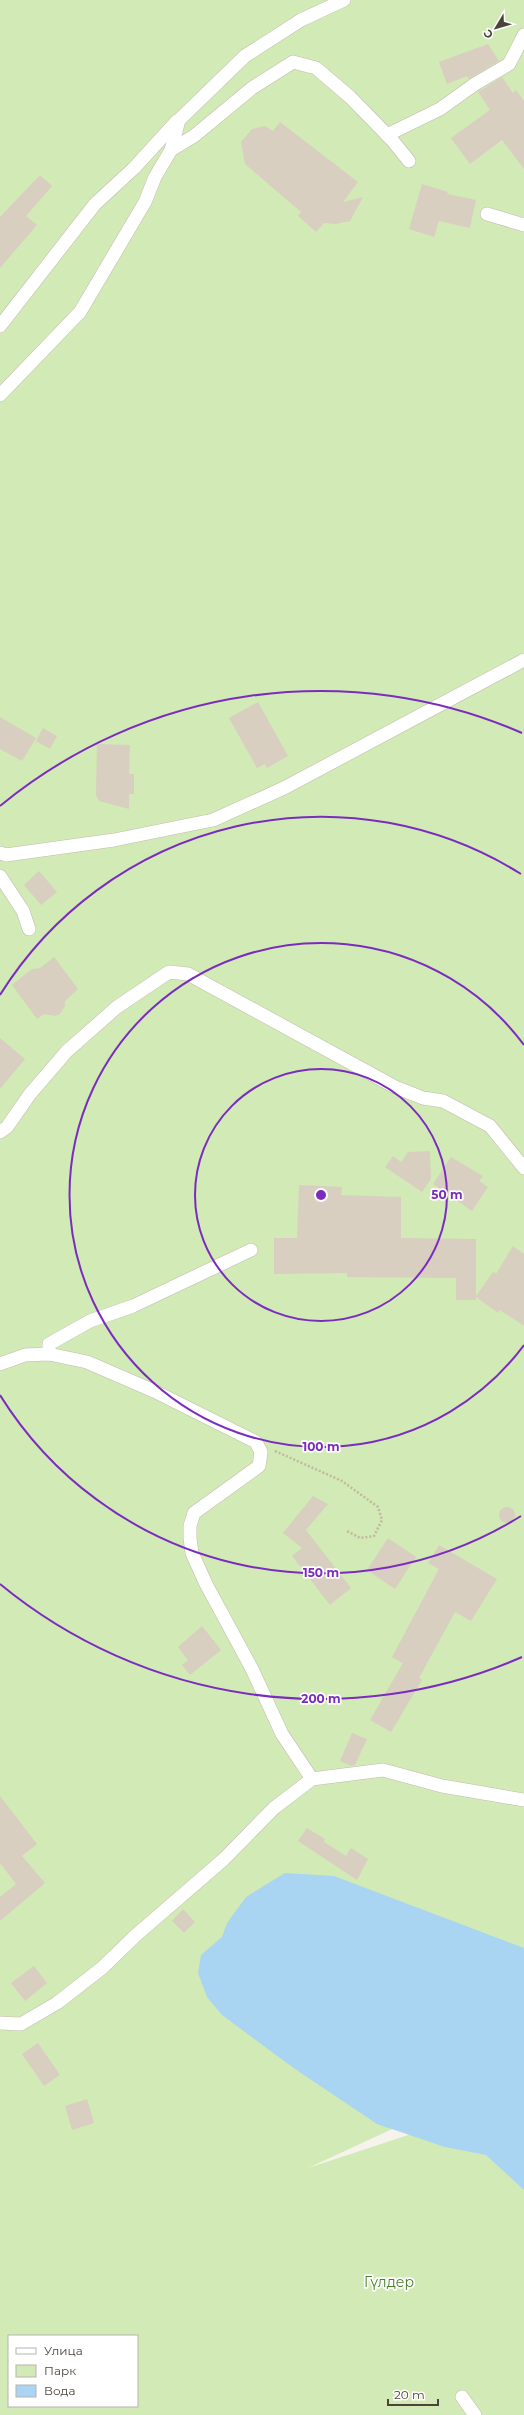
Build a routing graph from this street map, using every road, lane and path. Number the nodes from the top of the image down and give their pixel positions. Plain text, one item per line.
1 (344, 0) edge
2 (524, 35) edge
3 (179, 120) junction
4 (387, 135) junction
5 (171, 150) junction
6 (409, 161) dead end
7 (487, 214) dead end
8 (524, 225) edge
9 (0, 326) edge
10 (0, 395) edge
11 (524, 660) edge
12 (0, 853) edge
13 (0, 876) edge
14 (29, 929) dead end
15 (0, 1132) edge
16 (524, 1168) edge
17 (251, 1250) dead end
18 (49, 1354) junction
19 (0, 1364) edge
20 (256, 1442) junction
21 (347, 1531) dead end
22 (312, 1779) junction
23 (524, 1800) edge
24 (0, 2024) edge
25 (462, 2397) dead end
26 (475, 2415) edge

1 - 3 street
2 - 4 street
3 - 5 street
3 - 9 street
4 - 5 street
4 - 6 street
5 - 10 street
7 - 8 street
11 - 12 street
13 - 14 street
15 - 16 street
17 - 18 street
18 - 19 street
18 - 20 street
20 - 21 path
20 - 22 street
22 - 23 street
22 - 24 street
25 - 26 street

